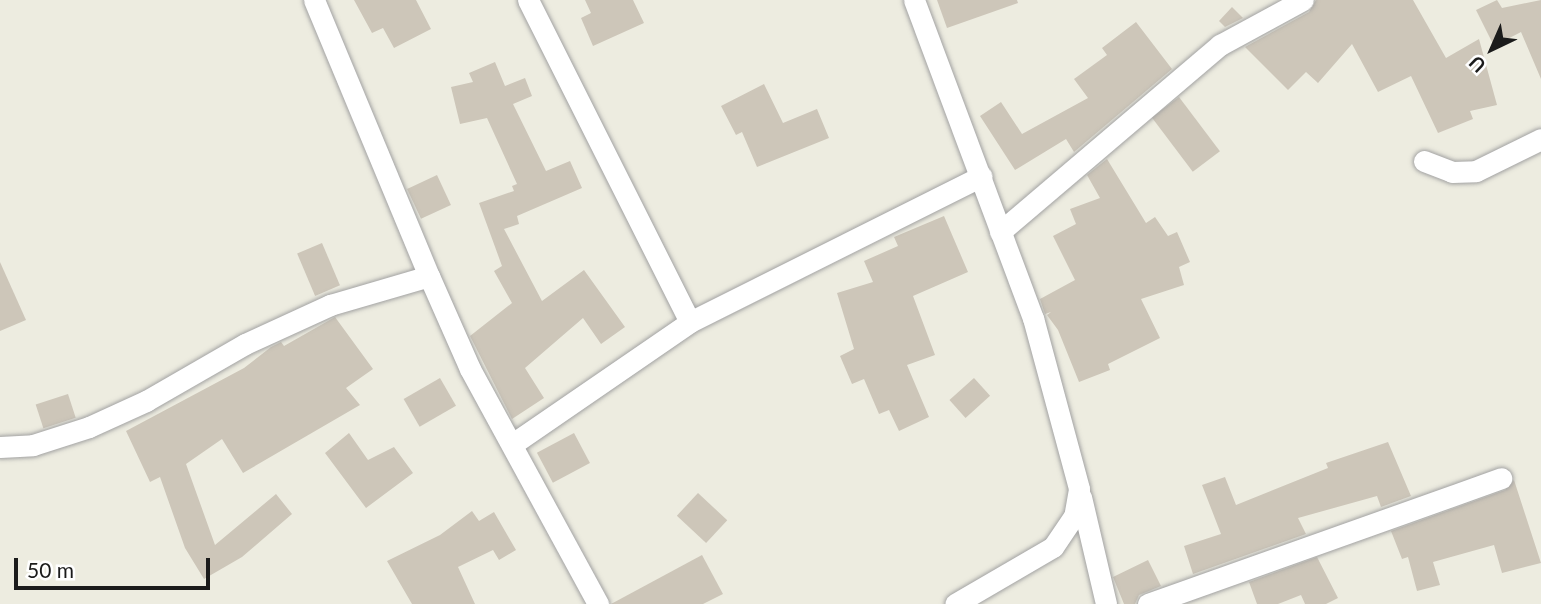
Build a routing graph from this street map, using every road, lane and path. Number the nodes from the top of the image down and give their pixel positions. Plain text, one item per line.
1 (314, 0) edge
2 (528, 0) edge
3 (915, 0) edge
4 (1303, 0) edge
5 (1541, 139) edge
6 (1424, 161) dead end
7 (981, 176) junction
8 (1000, 232) junction
9 (429, 276) junction
10 (690, 322) junction
11 (514, 443) junction
12 (0, 447) edge
13 (1501, 478) dead end
14 (1079, 489) junction
15 (598, 604) edge
16 (955, 604) edge
17 (1105, 604) edge
18 (1148, 604) edge

1 - 9 street
2 - 10 street
3 - 7 street
4 - 8 street
5 - 6 street
7 - 8 street
7 - 10 street
8 - 14 street
9 - 11 street
9 - 12 street
10 - 11 street
11 - 15 street
13 - 18 street
14 - 16 street
14 - 17 street

